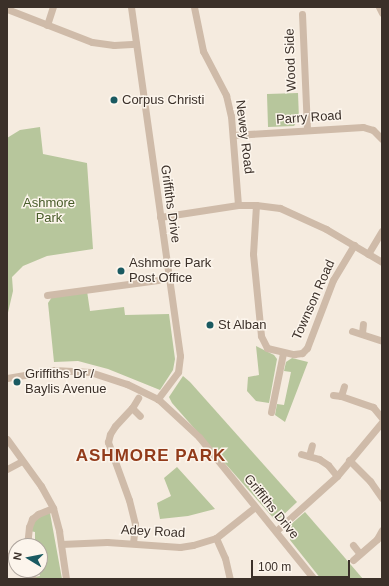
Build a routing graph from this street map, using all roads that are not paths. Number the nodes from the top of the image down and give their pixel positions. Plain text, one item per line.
1 (53, 7) edge
2 (131, 7) edge
3 (194, 7) edge
4 (379, 7) edge
5 (7, 8) edge
6 (302, 14) dead end
7 (382, 14) edge
8 (47, 25) junction
9 (136, 44) junction
10 (306, 130) junction
11 (233, 135) junction
12 (382, 139) edge
13 (238, 205) junction
14 (256, 205) junction
15 (160, 217) junction
16 (382, 231) edge
17 (354, 245) junction
18 (368, 254) junction
19 (382, 262) edge
20 (158, 280) dead end
21 (47, 295) dead end
22 (363, 324) dead end
23 (352, 331) dead end
24 (362, 333) junction
25 (382, 341) edge
26 (283, 353) junction
27 (7, 378) edge
28 (344, 386) dead end
29 (333, 395) dead end
30 (341, 396) junction
31 (138, 398) dead end
32 (158, 398) junction
33 (132, 408) junction
34 (271, 412) dead end
35 (140, 416) dead end
36 (382, 418) edge
37 (382, 422) edge
38 (7, 439) edge
39 (312, 445) dead end
40 (301, 454) dead end
41 (309, 456) junction
42 (350, 460) junction
43 (22, 462) junction
44 (7, 469) edge
45 (337, 476) junction
46 (382, 498) edge
47 (256, 507) junction
48 (53, 508) junction
49 (382, 530) edge
50 (276, 531) junction
51 (28, 538) edge
52 (216, 538) junction
53 (133, 543) junction
54 (61, 544) junction
55 (353, 545) dead end
56 (360, 554) junction
57 (353, 560) dead end
58 (66, 579) edge
59 (230, 579) edge
60 (314, 579) edge

1 - 8 street
2 - 9 street, Griffiths Drive
3 - 11 street, Newey Road
4 - 7 street
5 - 8 street
6 - 10 street, Wood Side
8 - 9 street
9 - 15 street, Griffiths Drive
10 - 11 street, Parry Road
10 - 12 street, Parry Road
11 - 13 street, Newey Road
13 - 14 street
13 - 15 street
14 - 17 street
14 - 26 street, Townson Road
15 - 32 street, Griffiths Drive
16 - 18 street
17 - 18 street
17 - 26 street, Townson Road
18 - 19 street
20 - 21 street
22 - 24 street
23 - 24 street
24 - 25 street
26 - 34 street
27 - 32 street, Griffiths Drive
28 - 30 street
29 - 30 street
30 - 36 street
31 - 33 street
32 - 47 street, Griffiths Drive
33 - 35 street
33 - 53 street
37 - 42 street
38 - 43 street
39 - 41 street
40 - 41 street
41 - 45 street
42 - 45 street
42 - 46 street
43 - 44 street
43 - 48 street
45 - 50 street
47 - 50 street, Griffiths Drive
47 - 52 street, Adey Road
48 - 51 street
48 - 54 street
49 - 56 street
50 - 60 street, Griffiths Drive
52 - 53 street, Adey Road
52 - 59 street
53 - 54 street, Adey Road
54 - 58 street
55 - 56 street
56 - 57 street

